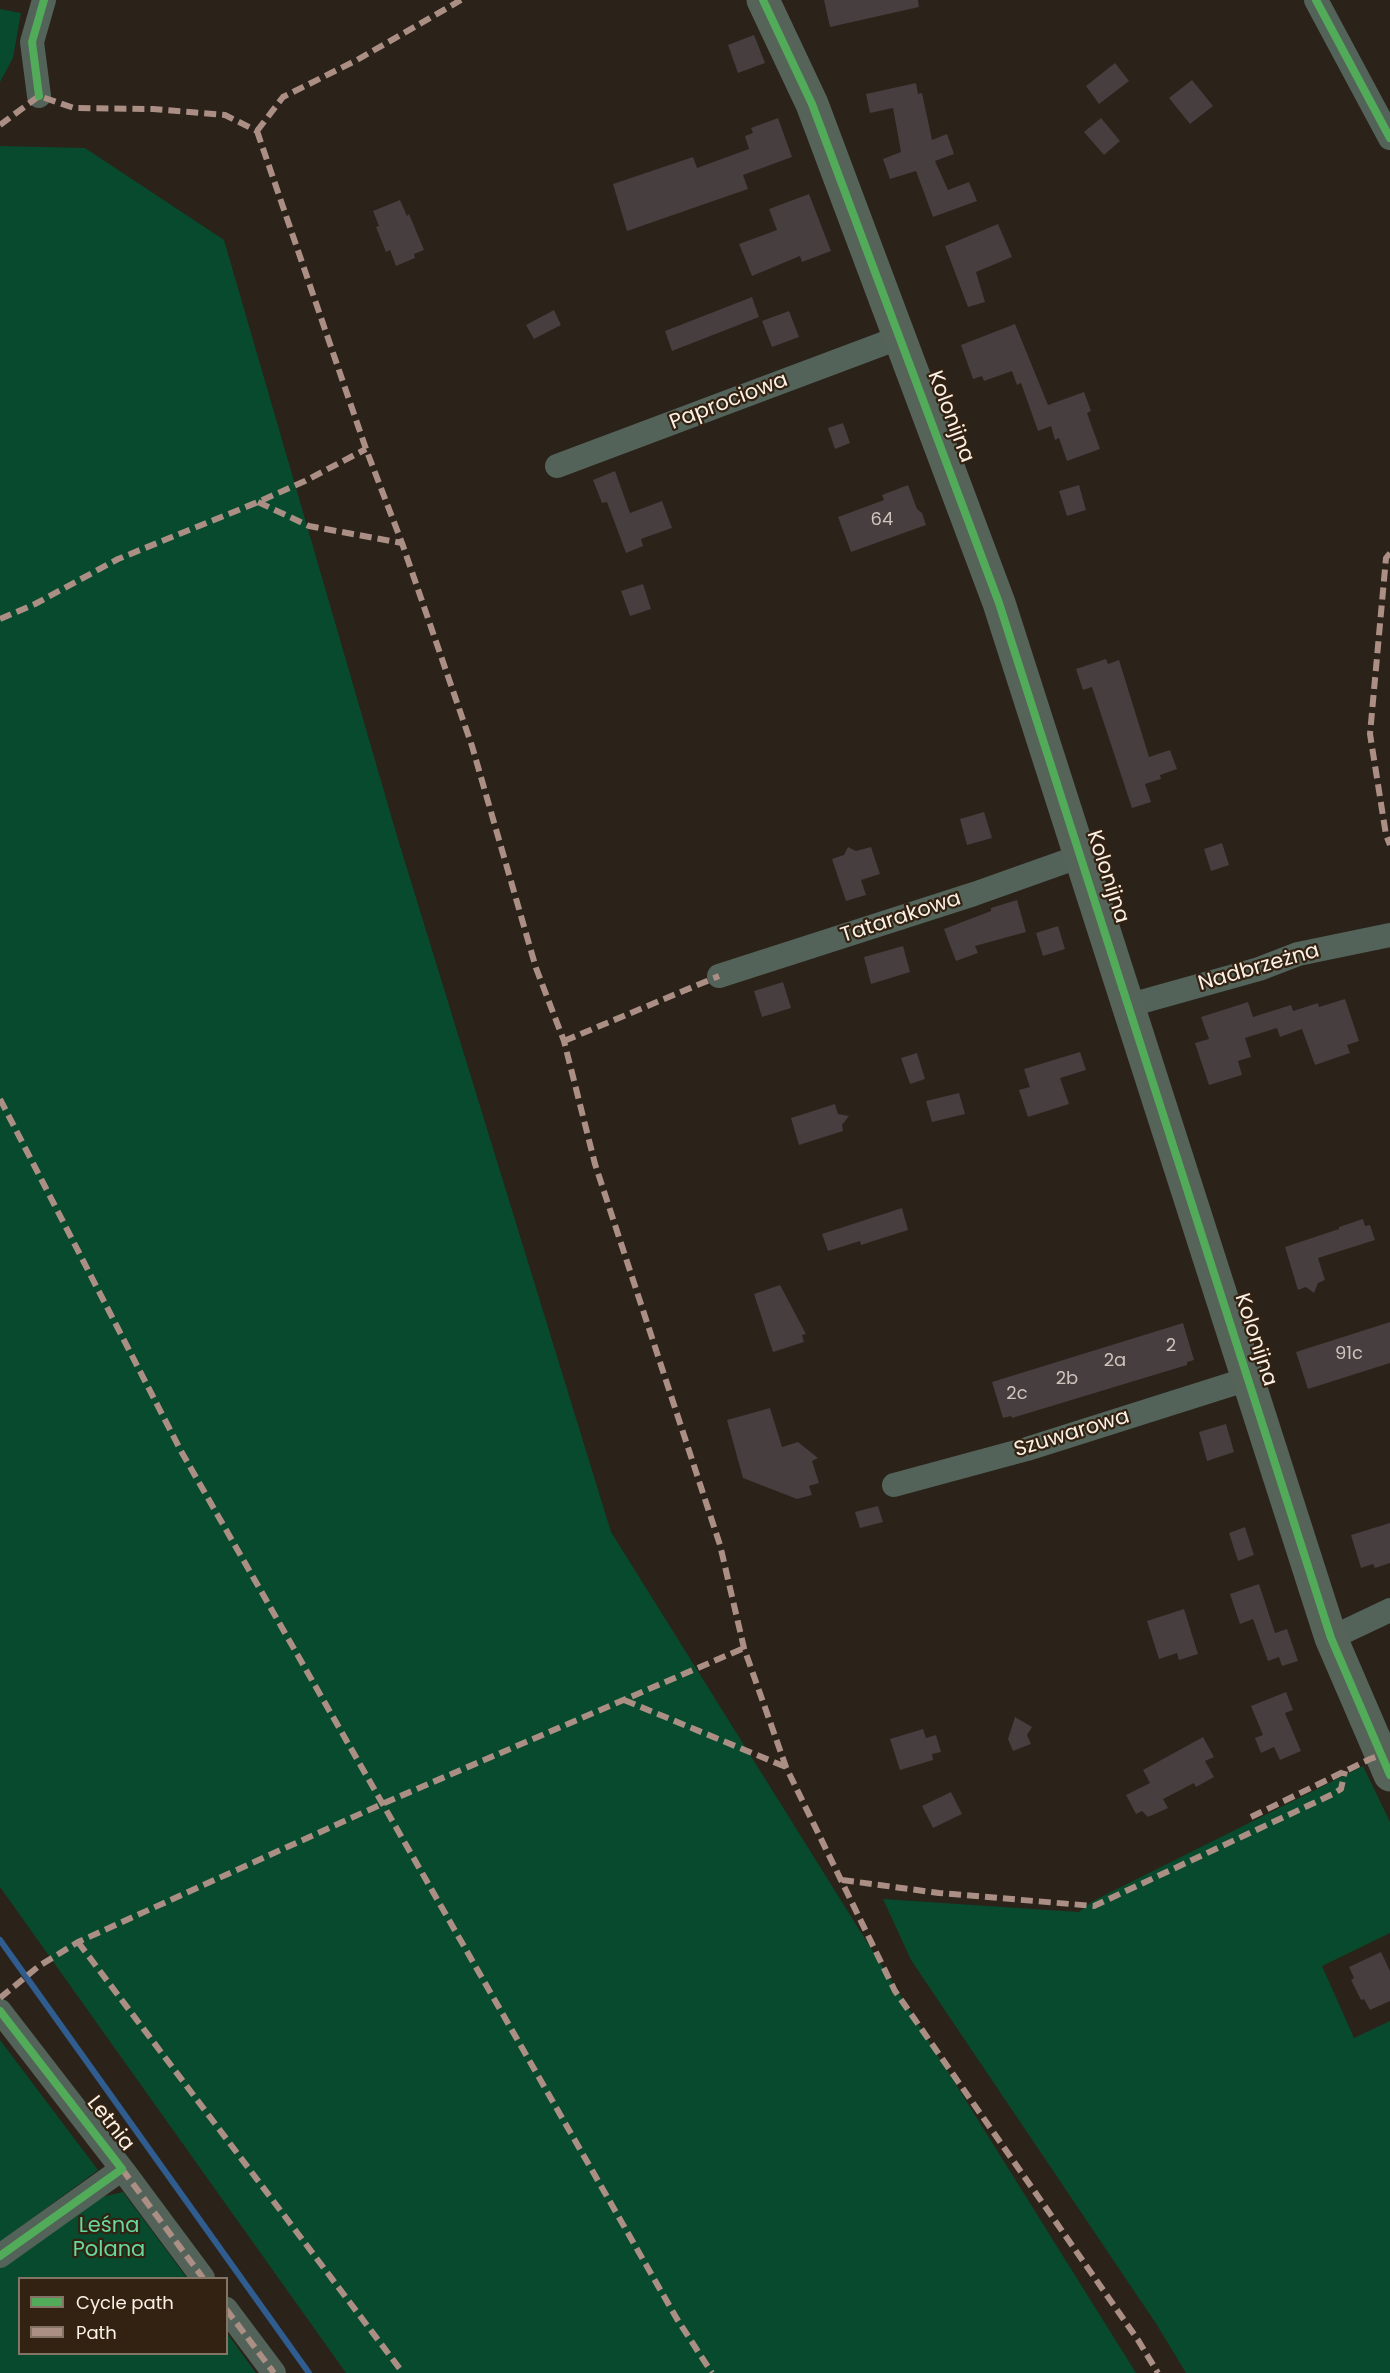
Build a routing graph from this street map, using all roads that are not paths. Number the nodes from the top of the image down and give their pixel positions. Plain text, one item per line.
1 (44, 0) edge
2 (763, 0) edge
3 (1316, 0) edge
4 (39, 96) dead end
5 (1390, 138) edge
6 (901, 338) junction
7 (557, 466) dead end
8 (1081, 856) junction
9 (1390, 935) edge
10 (719, 976) dead end
11 (1130, 1005) junction
12 (1248, 1379) junction
13 (894, 1485) dead end
14 (1390, 1610) edge
15 (1331, 1638) junction
16 (1390, 1775) edge
17 (0, 2011) edge
18 (122, 2169) junction
19 (0, 2256) edge
20 (202, 2277) edge
21 (228, 2313) edge
22 (274, 2373) edge

1 - 4 street
2 - 6 street, Kolonijna
3 - 5 street
6 - 7 street, Paprociowa
6 - 8 street, Kolonijna
8 - 10 street, Tatarakowa
8 - 11 street, Kolonijna
9 - 11 street, Nadbrzeżna
11 - 12 street, Kolonijna
12 - 13 street, Szuwarowa
12 - 15 street, Kolonijna
14 - 15 street
15 - 16 street, Kolonijna
17 - 18 street, Letnia
18 - 19 street, Letnia
18 - 20 street
21 - 22 street

